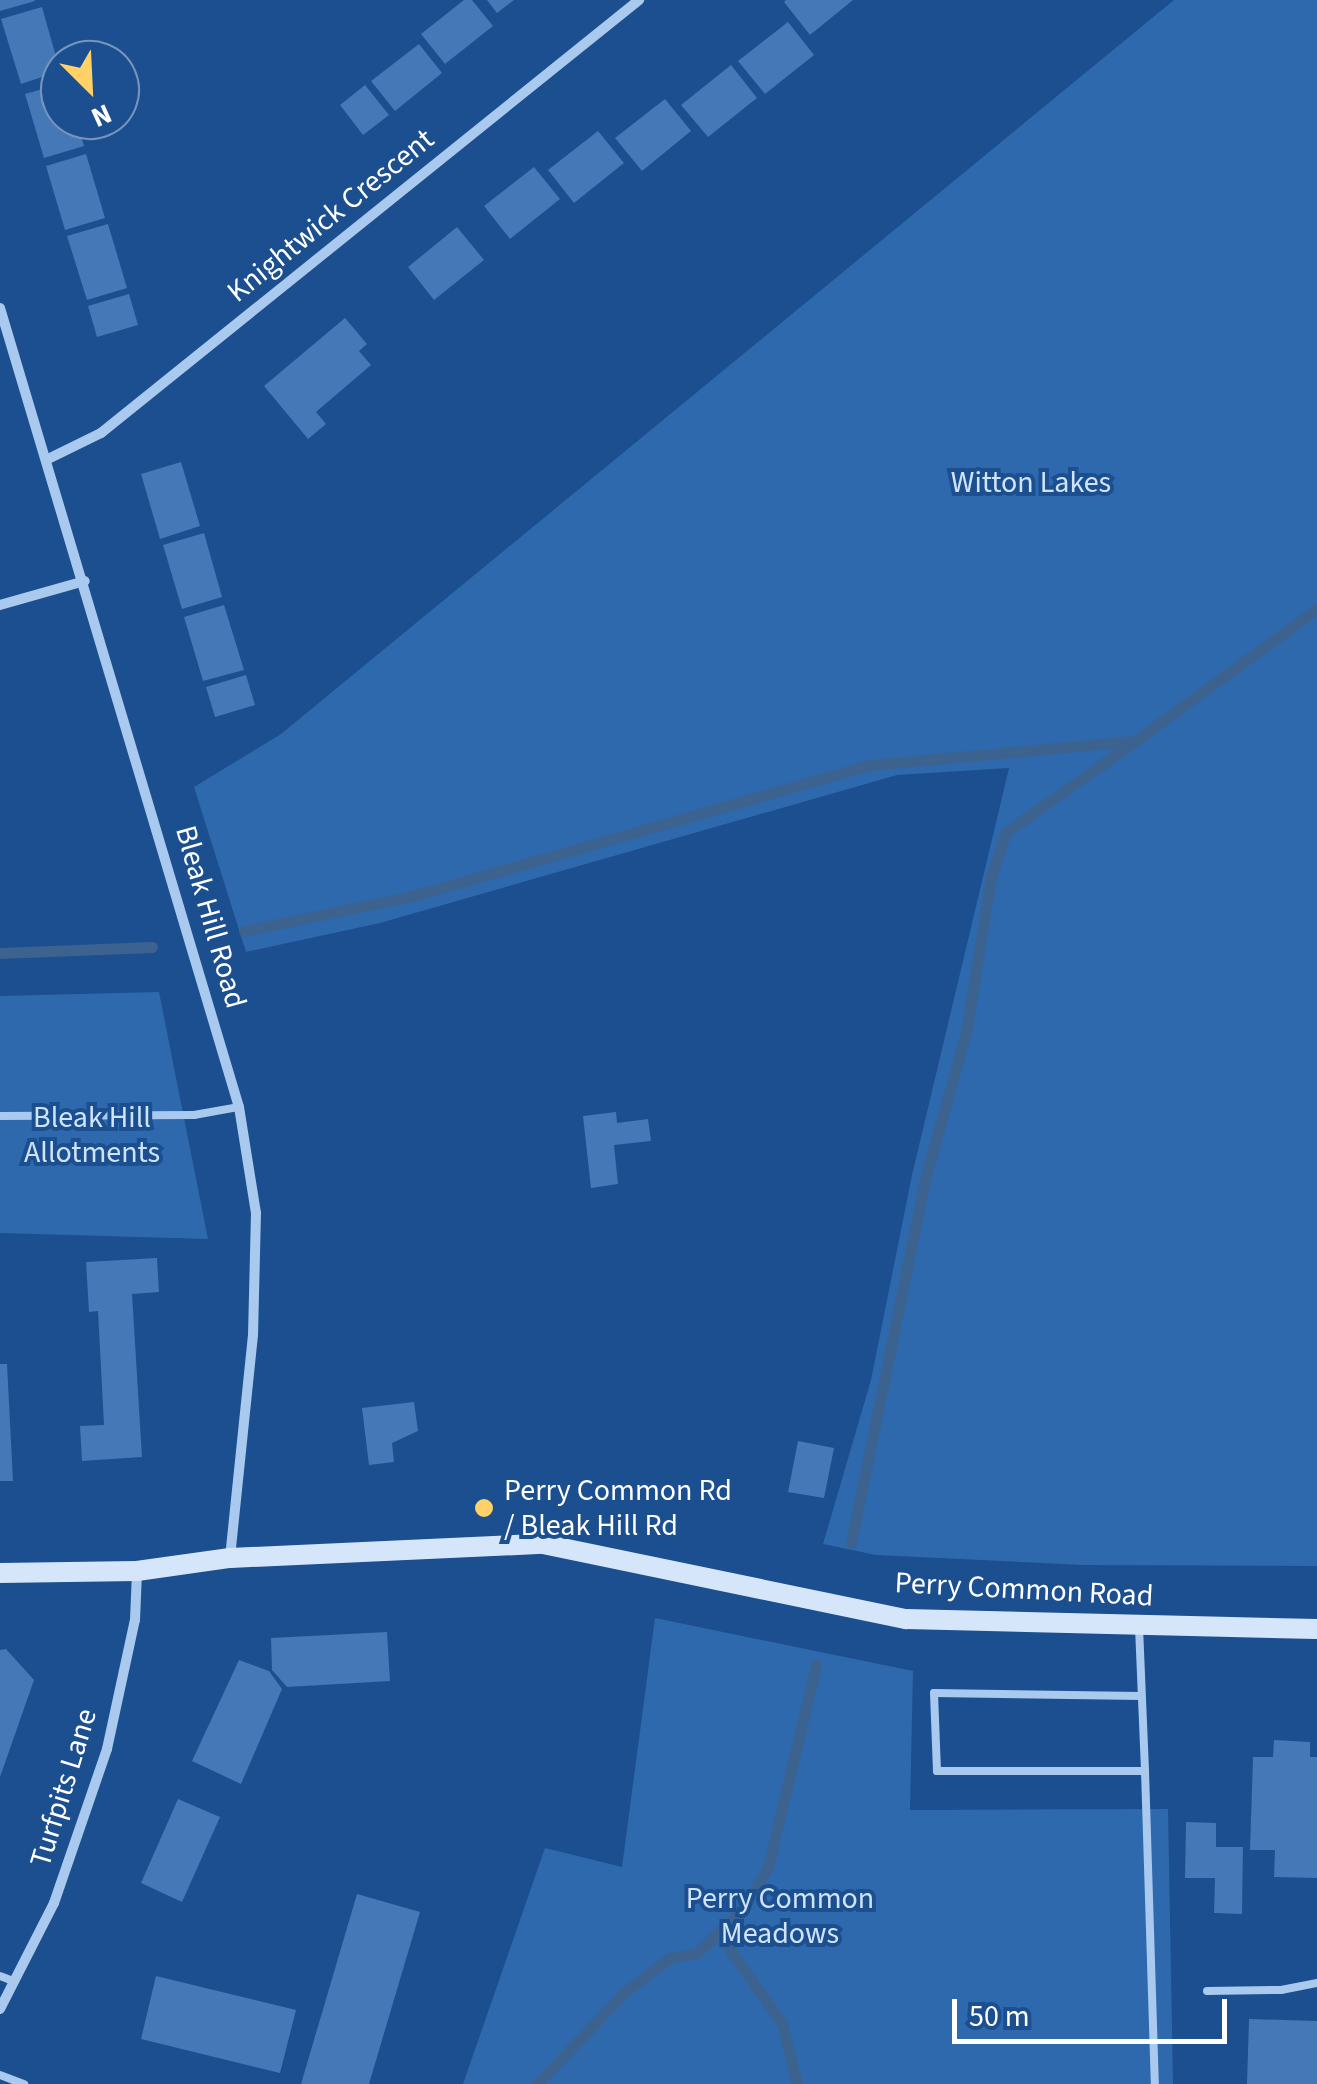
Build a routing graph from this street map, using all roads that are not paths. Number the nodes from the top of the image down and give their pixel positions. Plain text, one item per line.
1 (638, 0) edge
2 (0, 308) edge
3 (48, 459) junction
4 (85, 581) junction
5 (0, 606) edge
6 (240, 1107) junction
7 (0, 1116) edge
8 (230, 1558) junction
9 (137, 1571) junction
10 (0, 1573) edge
11 (1139, 1627) junction
12 (1317, 1630) edge
13 (1140, 1696) junction
14 (1145, 1772) junction
15 (0, 1976) edge
16 (13, 1981) junction
17 (1317, 1983) edge
18 (1207, 1990) dead end
19 (0, 2009) edge
20 (0, 2075) edge
21 (24, 2084) edge
22 (1154, 2084) edge

1 - 3 street, Knightwick Crescent
2 - 3 street, Bleak Hill Road
3 - 4 street, Bleak Hill Road
4 - 5 street
4 - 6 street, Bleak Hill Road
6 - 7 lane
6 - 8 street, Bleak Hill Road
8 - 9 street, Perry Common Road
8 - 11 street, Perry Common Road
9 - 10 street, Perry Common Road
9 - 16 street, Turfpits Lane
11 - 12 street, Perry Common Road
11 - 13 lane
13 - 14 lane
13 - 14 lane
14 - 22 lane
15 - 16 lane
16 - 19 street, Turfpits Lane
17 - 18 lane
20 - 21 lane

